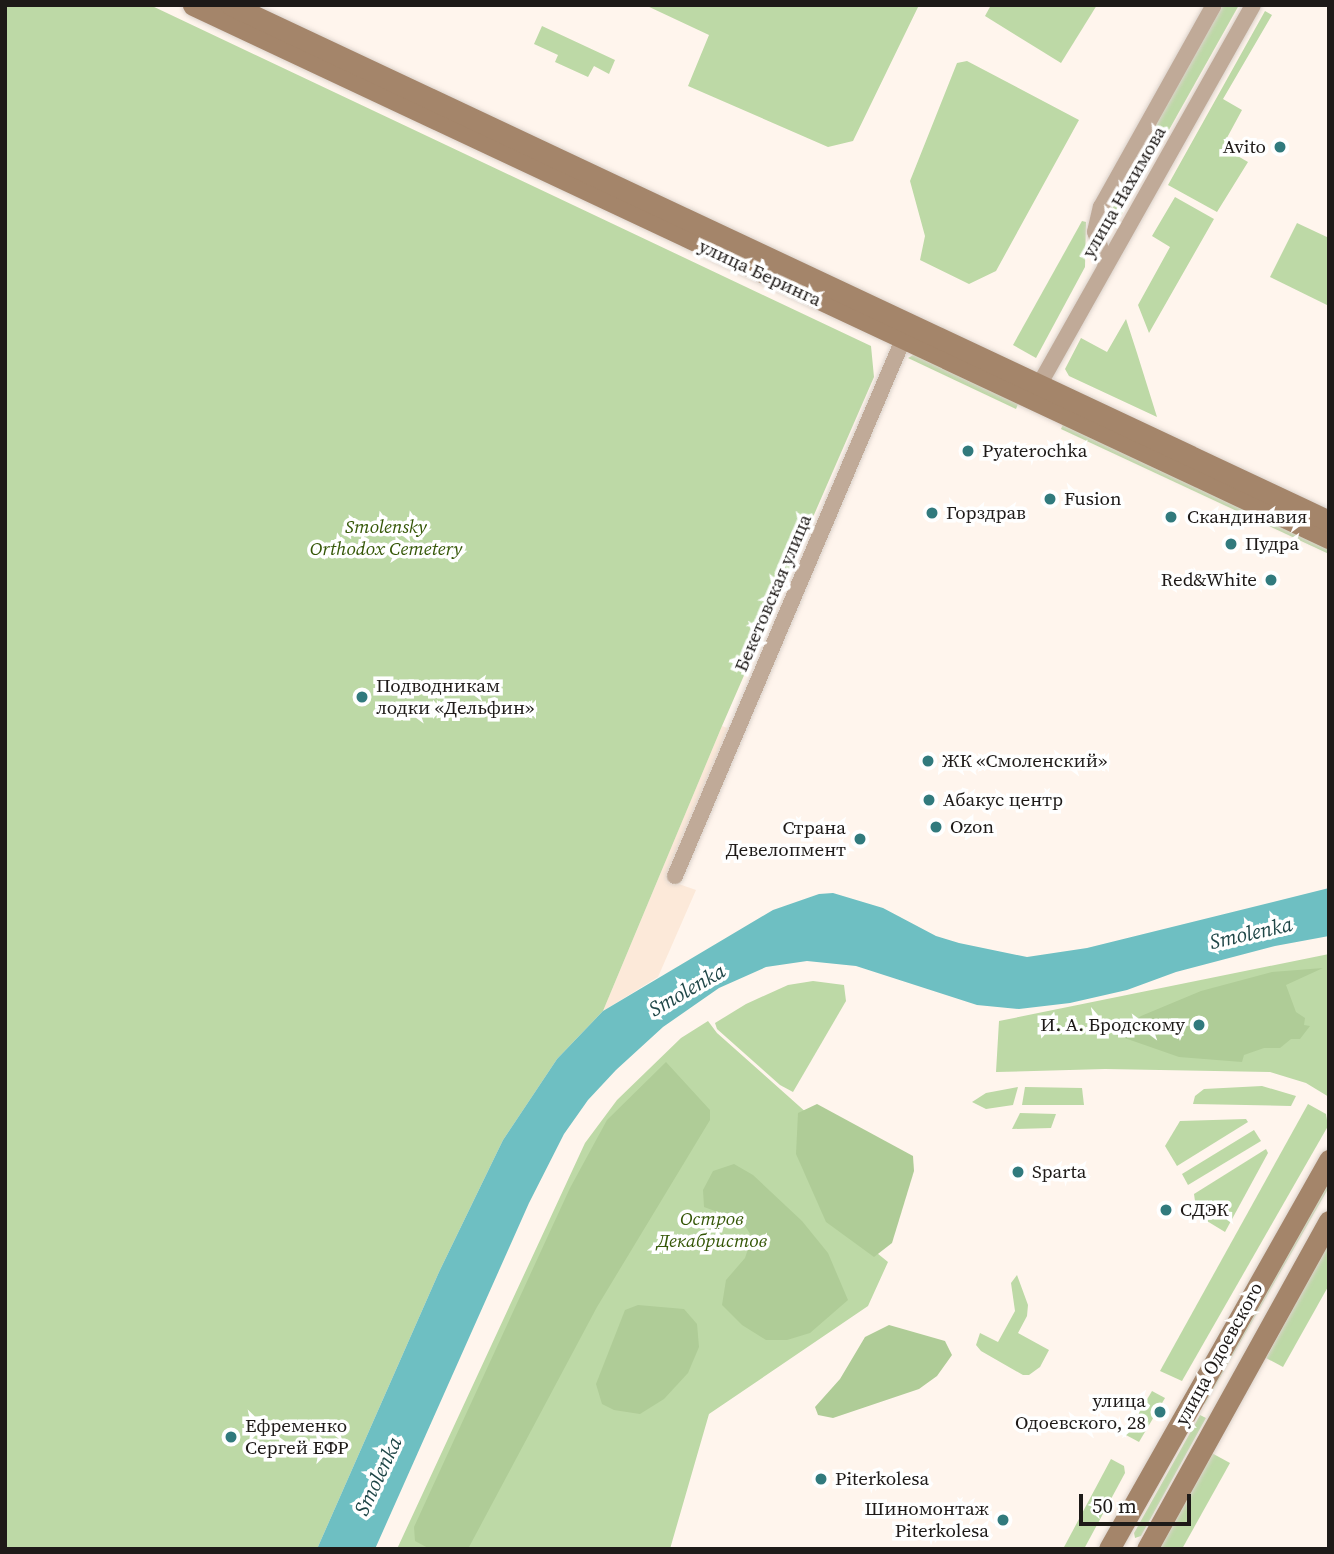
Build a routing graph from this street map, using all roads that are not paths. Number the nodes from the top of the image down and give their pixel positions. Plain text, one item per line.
1 (193, 5) edge
2 (231, 5) edge
3 (1214, 5) edge
4 (1253, 5) edge
5 (1106, 265) junction
6 (906, 332) junction
7 (1035, 392) junction
8 (1329, 521) edge
9 (1329, 538) edge
10 (675, 877) dead end
11 (1329, 1160) edge
12 (1329, 1221) edge
13 (1119, 1545) edge
14 (1147, 1549) edge

1 - 6 street, улица Беринга
2 - 6 street, улица Беринга
3 - 5 street
4 - 5 street, улица Нахимова
5 - 7 street, улица Нахимова
6 - 7 street, улица Беринга
6 - 10 street, Бекетовская улица
7 - 8 street, улица Беринга
7 - 9 street, улица Беринга
11 - 13 street, улица Одоевского
12 - 14 street, улица Одоевского

